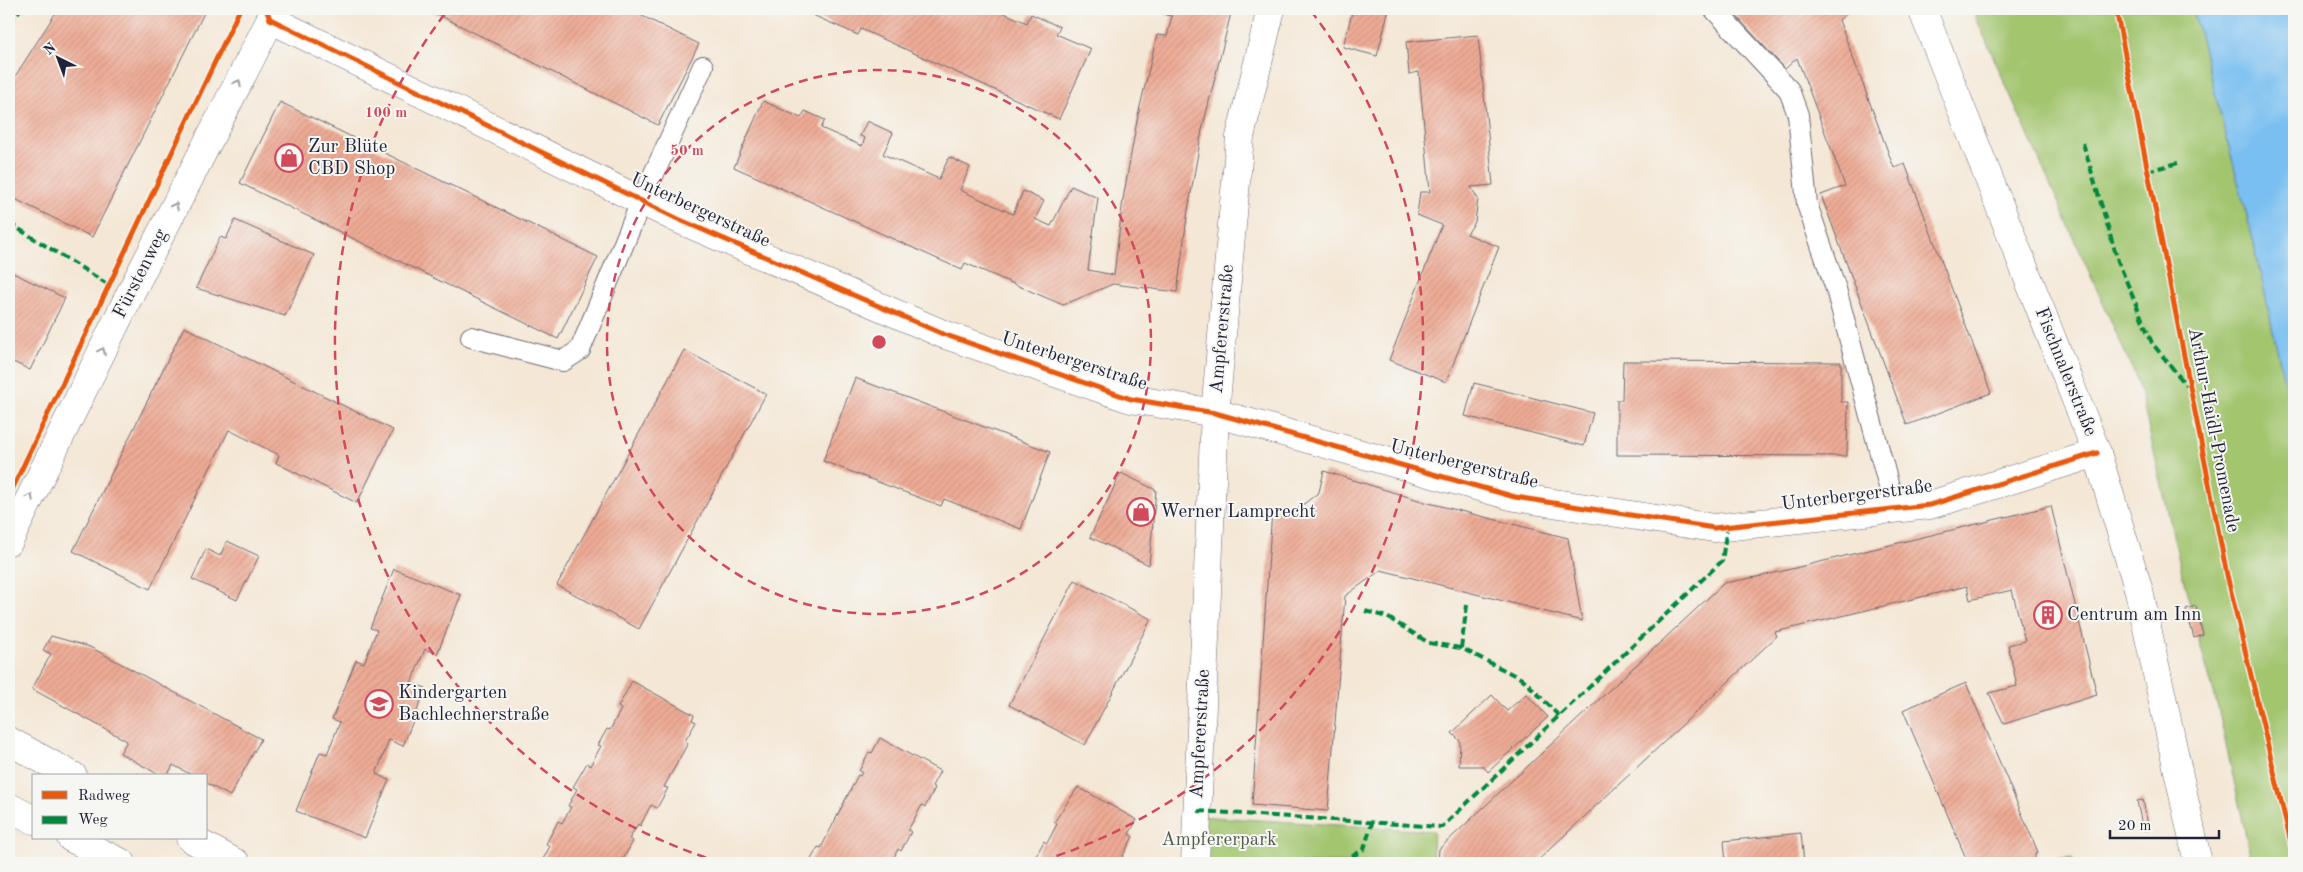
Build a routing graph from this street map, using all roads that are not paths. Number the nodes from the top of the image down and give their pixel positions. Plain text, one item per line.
1 (1271, 9) edge
2 (1714, 9) edge
3 (1922, 9) edge
4 (273, 14) edge
5 (703, 66) dead end
6 (642, 202) junction
7 (471, 336) dead end
8 (1215, 413) junction
9 (2097, 453) junction
10 (1895, 509) junction
11 (9, 541) edge
12 (9, 741) edge
13 (69, 774) edge
14 (9, 807) edge
15 (32, 819) edge
16 (75, 840) edge
17 (194, 840) edge
18 (122, 863) edge
19 (236, 863) edge
20 (1195, 863) edge
21 (2198, 863) edge

1 - 8 street, Ampfererstraße
2 - 10 lane
3 - 9 street, Fischnalerstraße
4 - 6 street, Unterbergerstraße
11 -> 4 street, Fürstenweg
5 - 6 lane
6 - 7 lane
6 - 8 street, Unterbergerstraße
8 - 10 street, Unterbergerstraße
8 - 20 street, Ampfererstraße
9 - 10 street, Unterbergerstraße
9 - 21 street, Fischnalerstraße
12 - 13 street
14 - 15 street
16 - 18 street
17 - 19 street

